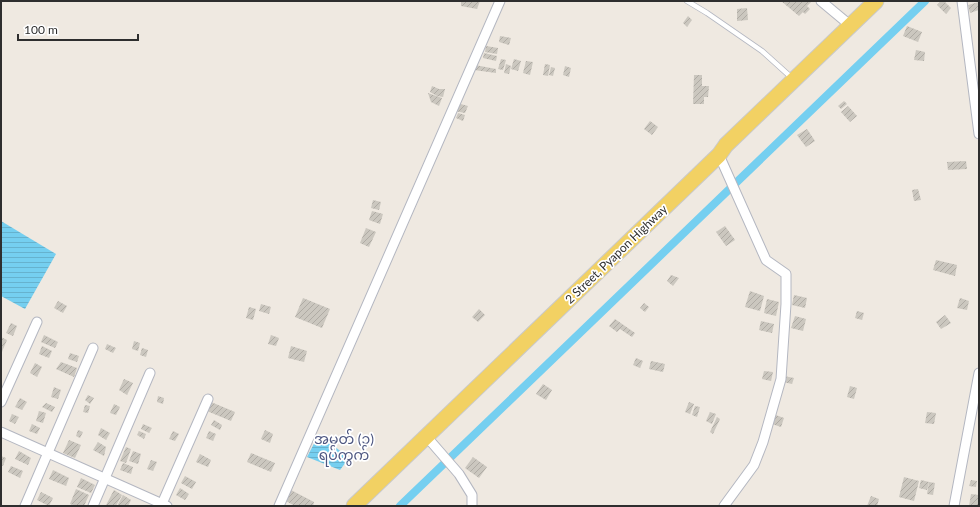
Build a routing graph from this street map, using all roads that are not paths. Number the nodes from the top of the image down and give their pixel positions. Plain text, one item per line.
1 (500, 1) edge
2 (687, 1) edge
3 (820, 1) edge
4 (876, 1) edge
5 (962, 1) edge
6 (851, 26) junction
7 (795, 80) junction
8 (979, 134) edge
9 (720, 155) junction
10 (37, 322) dead end
11 (93, 348) dead end
12 (150, 373) dead end
13 (979, 373) edge
14 (208, 399) dead end
15 (1, 402) edge
16 (1, 432) edge
17 (426, 436) junction
18 (48, 453) junction
19 (105, 478) junction
20 (163, 505) edge
21 (25, 506) edge
22 (93, 506) edge
23 (279, 506) edge
24 (354, 506) edge
25 (472, 506) edge
26 (724, 506) edge
27 (954, 506) edge

1 - 23 street
2 - 7 lane
3 - 6 street
4 - 6 main road, 2 Street, Pyapon Highway
5 - 8 street
6 - 7 main road, 2 Street, Pyapon Highway
7 - 9 main road, 2 Street, Pyapon Highway
9 - 17 main road, 2 Street, Pyapon Highway
9 - 26 street
10 - 15 street
11 - 18 street
12 - 19 street
13 - 27 street
14 - 20 street
16 - 18 street
17 - 24 main road, 2 Street, Pyapon Highway
17 - 25 street
18 - 19 street
18 - 21 street
19 - 20 street
19 - 22 street

